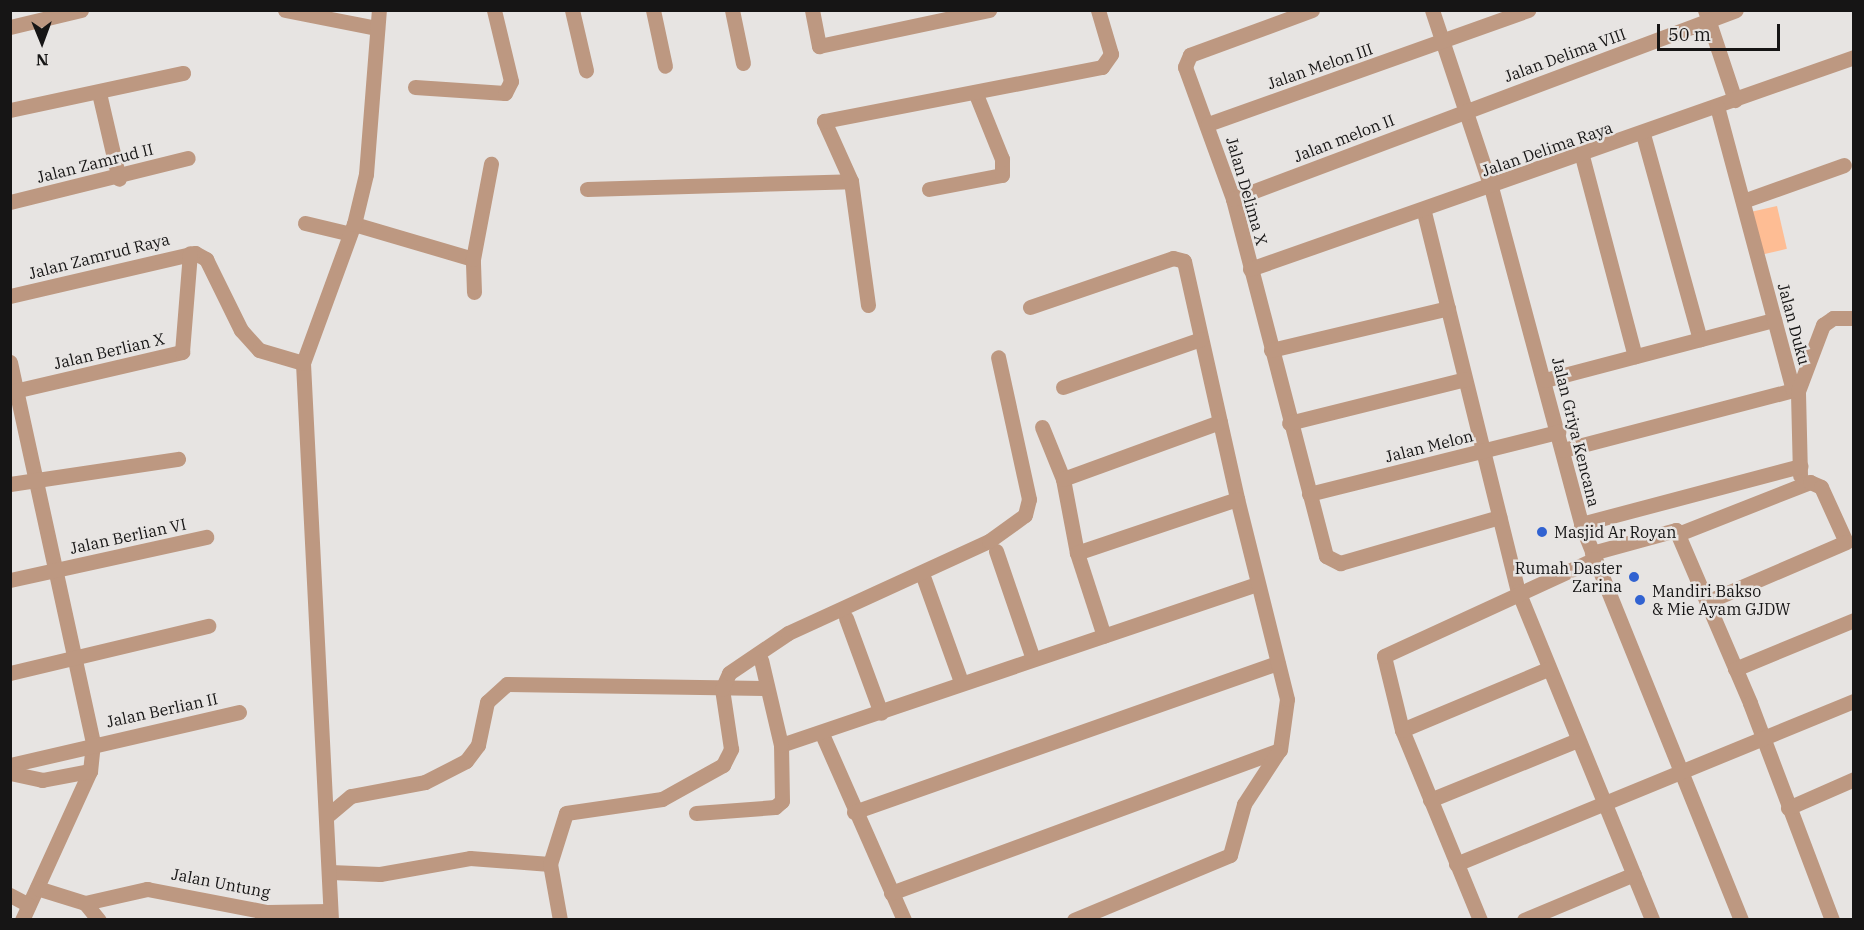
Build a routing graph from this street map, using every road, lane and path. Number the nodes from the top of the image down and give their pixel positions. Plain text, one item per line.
1 (81, 10) edge
2 (285, 10) edge
3 (380, 10) edge
4 (494, 10) edge
5 (572, 10) edge
6 (653, 10) edge
7 (732, 10) edge
8 (812, 10) edge
9 (989, 10) edge
10 (1098, 10) edge
11 (1312, 10) edge
12 (1432, 10) edge
13 (1528, 10) edge
14 (1736, 10) edge
15 (1707, 16) edge
16 (10, 27) edge
17 (377, 28) junction
18 (1443, 42) junction
19 (1854, 57) edge
20 (743, 63) dead end
21 (665, 66) dead end
22 (586, 70) dead end
23 (183, 74) dead end
24 (415, 87) dead end
25 (975, 92) junction
26 (99, 93) junction
27 (1736, 100) junction
28 (1718, 106) junction
29 (10, 110) edge
30 (1468, 110) junction
31 (1208, 124) junction
32 (1643, 134) junction
33 (1582, 156) junction
34 (188, 158) dead end
35 (491, 164) dead end
36 (1844, 165) dead end
37 (118, 179) junction
38 (851, 181) junction
39 (1491, 187) junction
40 (587, 189) dead end
41 (928, 189) dead end
42 (1233, 199) junction
43 (1743, 201) junction
44 (10, 202) edge
45 (1424, 212) junction
46 (305, 223) dead end
47 (350, 229) junction
48 (193, 253) junction
49 (473, 259) junction
50 (1250, 269) junction
51 (474, 292) dead end
52 (10, 296) edge
53 (868, 305) dead end
54 (1030, 307) dead end
55 (1448, 308) junction
56 (1854, 318) edge
57 (1774, 320) junction
58 (1201, 339) junction
59 (1700, 339) junction
60 (1271, 350) junction
61 (1635, 356) junction
62 (998, 357) dead end
63 (10, 363) edge
64 (303, 363) junction
65 (1465, 380) junction
66 (1545, 380) junction
67 (1063, 387) dead end
68 (14, 391) edge
69 (1795, 391) junction
70 (1220, 422) junction
71 (1289, 423) junction
72 (1042, 427) dead end
73 (1558, 432) junction
74 (1563, 450) junction
75 (1483, 452) junction
76 (178, 459) dead end
77 (1800, 466) junction
78 (36, 478) junction
79 (1063, 479) junction
80 (10, 484) edge
81 (1800, 484) junction
82 (1309, 494) junction
83 (1237, 499) junction
84 (1499, 517) junction
85 (1581, 525) junction
86 (1678, 534) junction
87 (206, 537) dead end
88 (996, 551) dead end
89 (1077, 553) junction
90 (1594, 556) junction
91 (58, 570) junction
92 (924, 579) dead end
93 (10, 580) edge
94 (1257, 584) junction
95 (1518, 591) junction
96 (1707, 602) junction
97 (846, 618) dead end
98 (1854, 620) edge
99 (208, 627) dead end
100 (1104, 636) junction
101 (77, 657) junction
102 (1034, 659) junction
103 (761, 660) dead end
104 (1278, 663) junction
105 (1548, 669) junction
106 (1735, 669) junction
107 (10, 673) edge
108 (961, 682) junction
109 (767, 688) junction
110 (722, 689) junction
111 (1854, 701) edge
112 (239, 712) dead end
113 (880, 713) junction
114 (1402, 730) junction
115 (822, 734) junction
116 (1763, 738) junction
117 (1578, 740) junction
118 (93, 743) junction
119 (781, 745) junction
120 (1280, 750) junction
121 (10, 765) edge
122 (90, 771) junction
123 (1680, 772) junction
124 (10, 773) edge
125 (1854, 779) edge
126 (1430, 800) junction
127 (1604, 803) junction
128 (1788, 808) junction
129 (854, 812) junction
130 (696, 813) dead end
131 (327, 816) junction
132 (550, 864) junction
133 (1456, 864) junction
134 (330, 872) junction
135 (1634, 874) junction
136 (37, 888) junction
137 (891, 893) junction
138 (10, 895) edge
139 (85, 903) junction
140 (29, 905) junction
141 (330, 915) edge
142 (22, 920) edge
143 (99, 920) edge
144 (560, 920) edge
145 (904, 920) edge
146 (1074, 920) edge
147 (1480, 920) edge
148 (1524, 920) edge
149 (1652, 920) edge
150 (1741, 920) edge
151 (1832, 920) edge

1 - 16 street
2 - 17 street
3 - 17 street
4 - 24 street
5 - 22 street
6 - 21 street
7 - 20 street
8 - 9 street
10 - 25 street
11 - 31 street, Jalan Delima X
12 - 18 street, Jalan Griya Kencana
13 - 18 street, Jalan Melon III
14 - 15 street, Jalan Delima VIII
15 - 27 street
15 - 30 street, Jalan Delima VIII
17 - 47 street
18 - 30 street, Jalan Griya Kencana
18 - 31 street, Jalan Melon III
19 - 27 street, Jalan Delima Raya
23 - 26 street
25 - 38 street
25 - 41 street
26 - 29 street
26 - 37 street
27 - 28 street, Jalan Delima Raya
28 - 32 street, Jalan Delima Raya
28 - 43 street, Jalan Duku
30 - 39 street, Jalan Griya Kencana
30 - 42 street, Jalan melon II
31 - 42 street, Jalan Delima X
32 - 33 street, Jalan Delima Raya
32 - 59 street
33 - 39 street, Jalan Delima Raya
33 - 61 street
34 - 37 street, Jalan Zamrud II
35 - 49 street
36 - 43 street
37 - 44 street, Jalan Zamrud II
38 - 40 street
38 - 53 street
39 - 45 street, Jalan Delima Raya
39 - 66 street, Jalan Griya Kencana
42 - 50 street, Jalan Delima X
43 - 57 street, Jalan Duku
45 - 50 street, Jalan Delima Raya
45 - 55 street
46 - 47 street
47 - 49 street
47 - 64 street
48 - 52 street, Jalan Zamrud Raya
48 - 64 street
48 - 68 street, Jalan Berlian X
49 - 51 street
50 - 60 street, Jalan Delima X
54 - 58 street
55 - 60 street
55 - 65 street
56 - 69 street
57 - 59 street
57 - 69 street, Jalan Duku
58 - 67 street
58 - 70 street
59 - 61 street
60 - 71 street, Jalan Delima X
61 - 66 street
62 - 110 street
63 - 68 street
64 - 131 street
65 - 71 street
65 - 75 street
66 - 73 street, Jalan Griya Kencana
68 - 78 street
69 - 74 street, Jalan Duku
69 - 77 street
70 - 79 street
70 - 83 street
71 - 82 street, Jalan Delima X
72 - 79 street
73 - 74 street, Jalan Griya Kencana
73 - 75 street, Jalan Melon
74 - 85 street, Jalan Griya Kencana
75 - 82 street, Jalan Melon
75 - 84 street
76 - 78 street
77 - 81 street
77 - 85 street
78 - 80 street
78 - 91 street
79 - 89 street
81 - 86 street
81 - 96 street
82 - 84 street, Jalan Delima X
83 - 89 street
83 - 94 street
84 - 95 street
85 - 90 street, Jalan Griya Kencana
86 - 90 street
86 - 96 street
87 - 91 street, Jalan Berlian VI
88 - 102 street
89 - 100 street
90 - 95 street
90 - 123 street, Jalan Griya Kencana
91 - 93 street, Jalan Berlian VI
91 - 101 street
92 - 108 street
94 - 100 street
94 - 104 street
95 - 105 street
95 - 114 street
96 - 106 street
97 - 113 street
98 - 106 street
99 - 101 street
100 - 102 street
101 - 107 street
101 - 118 street
102 - 108 street
103 - 109 street
104 - 120 street
104 - 129 street
105 - 114 street
105 - 117 street
106 - 116 street
108 - 113 street
109 - 110 street
109 - 119 street
110 - 131 street
110 - 132 street
111 - 116 street
112 - 118 street, Jalan Berlian II
113 - 115 street
114 - 126 street
115 - 119 street
115 - 129 street
116 - 123 street
116 - 128 street
117 - 126 street
117 - 127 street
118 - 121 street, Jalan Berlian II
118 - 122 street
119 - 130 street
120 - 137 street
120 - 146 street
122 - 124 street
122 - 136 street
123 - 127 street
123 - 150 street, Jalan Griya Kencana
125 - 128 street
126 - 133 street
127 - 133 street
127 - 135 street
128 - 151 street
129 - 137 street
131 - 134 street
132 - 134 street
132 - 144 street
133 - 147 street
134 - 141 street
135 - 148 street
135 - 149 street
136 - 139 street
136 - 140 street
137 - 145 street
138 - 140 street
139 - 141 street, Jalan Untung
139 - 143 street
140 - 142 street

